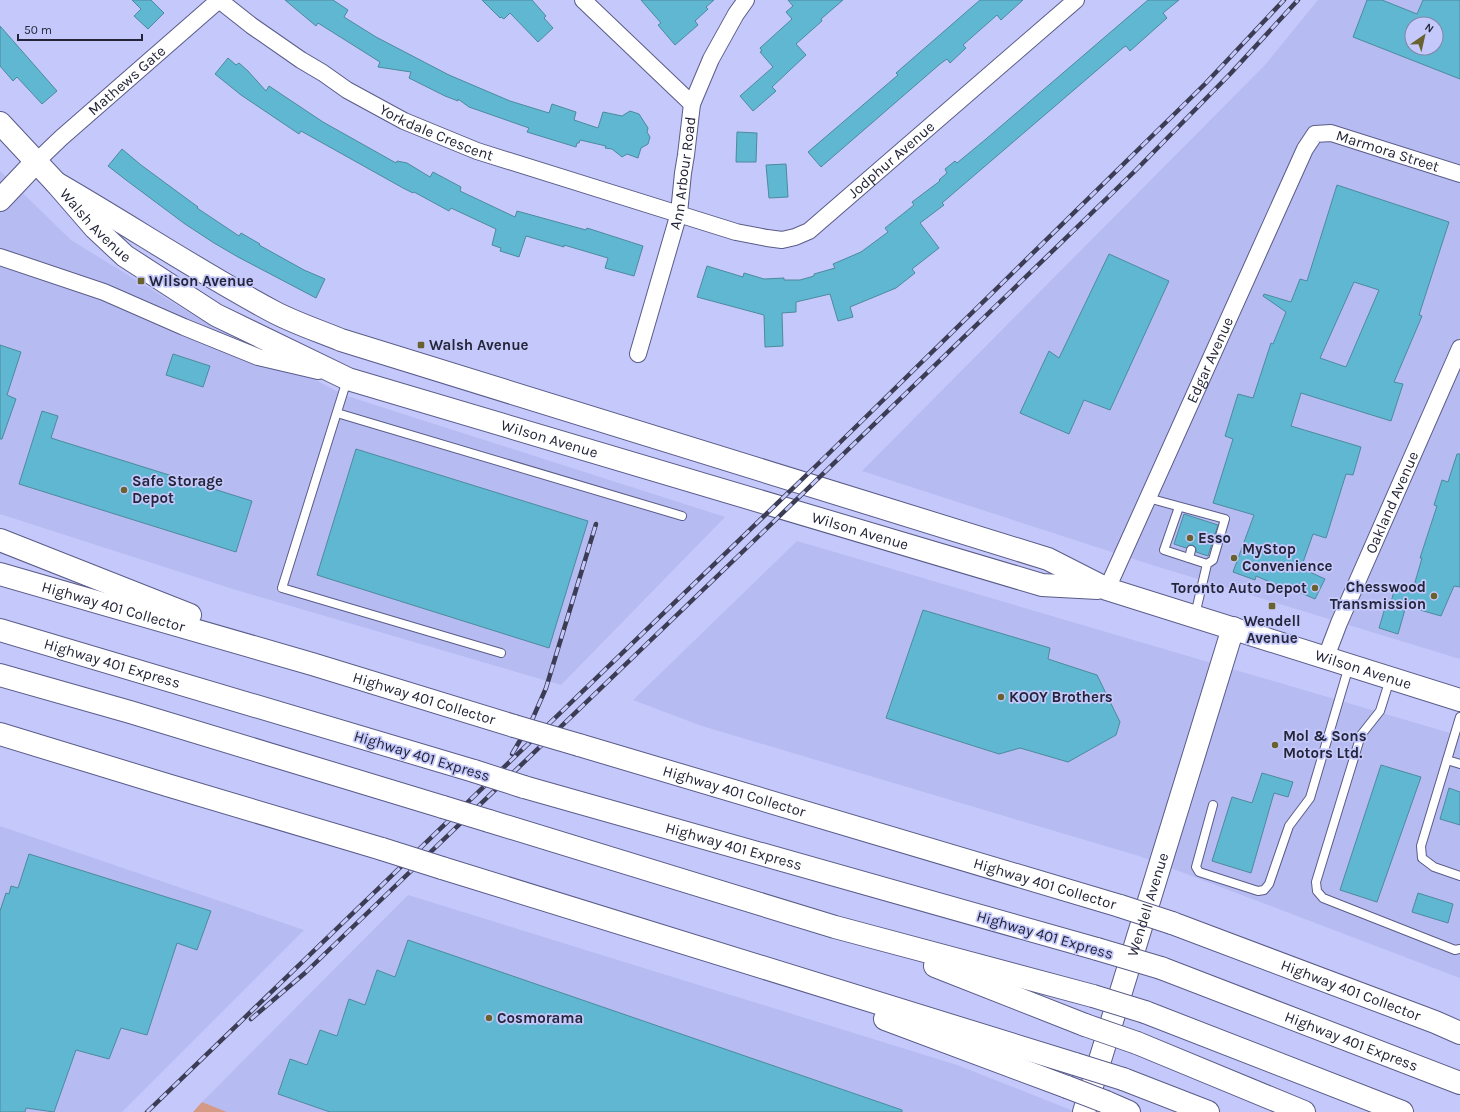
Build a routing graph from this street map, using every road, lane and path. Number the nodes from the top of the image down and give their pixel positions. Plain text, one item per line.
1 (219, 0) edge
2 (583, 0) edge
3 (746, 0) edge
4 (1076, 0) edge
5 (692, 104) junction
6 (0, 123) edge
7 (1315, 134) joint
8 (36, 162) junction
9 (1460, 174) edge
10 (56, 183) junction
11 (0, 200) edge
12 (679, 213) junction
13 (0, 257) edge
14 (341, 340) joint
15 (1460, 348) edge
16 (638, 354) dead end
17 (348, 379) junction
18 (337, 413) junction
19 (1148, 498) junction
20 (1179, 506) junction
21 (682, 516) dead end
22 (0, 540) edge
23 (1207, 564) junction
24 (0, 574) edge
25 (1107, 589) junction
26 (1194, 616) junction
27 (1233, 628) junction
28 (0, 630) edge
29 (501, 653) dead end
30 (1326, 657) junction
31 (312, 664) junction
32 (1349, 665) junction
33 (0, 675) edge
34 (1390, 678) junction
35 (1460, 700) edge
36 (1460, 717) edge
37 (0, 734) edge
38 (0, 740) edge
39 (53, 749) junction
40 (1447, 760) junction
41 (1460, 764) edge
42 (1213, 805) dead end
43 (1460, 876) edge
44 (835, 927) junction
45 (1460, 949) edge
46 (710, 951) junction
47 (1460, 1033) edge
48 (1460, 1083) edge
49 (1084, 1112) edge
50 (1129, 1112) edge
51 (1208, 1112) edge
52 (1304, 1112) edge
53 (1402, 1112) edge

1 - 8 street, Mathews Gate
1 - 12 street, Yorkdale Crescent
2 - 5 street
3 - 5 street, Ann Arbour Road
4 - 12 street, Jodphur Avenue
5 - 12 street, Ann Arbour Road
6 - 8 main road, Walsh Avenue
7 - 9 street, Marmora Street
7 - 19 street, Edgar Avenue
8 - 10 main road, Walsh Avenue
8 - 11 main road
10 - 14 main road, Walsh Avenue
10 - 17 main road, Walsh Avenue
12 - 16 street, Ann Arbour Road
13 - 17 street, Wilson Avenue
14 - 25 main road, Wilson Avenue
15 - 30 street, Oakland Avenue
17 - 18 lane
17 - 25 main road, Wilson Avenue
18 - 21 lane
18 - 29 lane
19 - 20 lane
19 - 25 street, Edgar Avenue
20 - 23 lane
20 - 23 lane
22 - 31 main road
23 - 26 lane
24 - 31 main road, Highway 401 Collector
25 - 26 main road, Wilson Avenue
26 - 27 main road, Wilson Avenue
27 - 30 main road, Wilson Avenue
27 - 49 main road, Wendell Avenue
28 - 48 main road, Highway 401 Express, bridge
30 - 32 main road, Wilson Avenue
31 - 47 main road, Highway 401 Collector, bridge
32 - 34 main road, Wilson Avenue
32 - 42 lane
33 - 44 main road, bridge
34 - 35 main road, Wilson Avenue
34 - 45 lane
36 - 40 lane
37 - 39 main road
38 - 39 main road
39 - 46 main road, bridge
40 - 41 lane
40 - 43 lane
44 - 52 main road, bridge
44 - 53 main road, bridge
46 - 50 main road, bridge
46 - 51 main road, bridge

